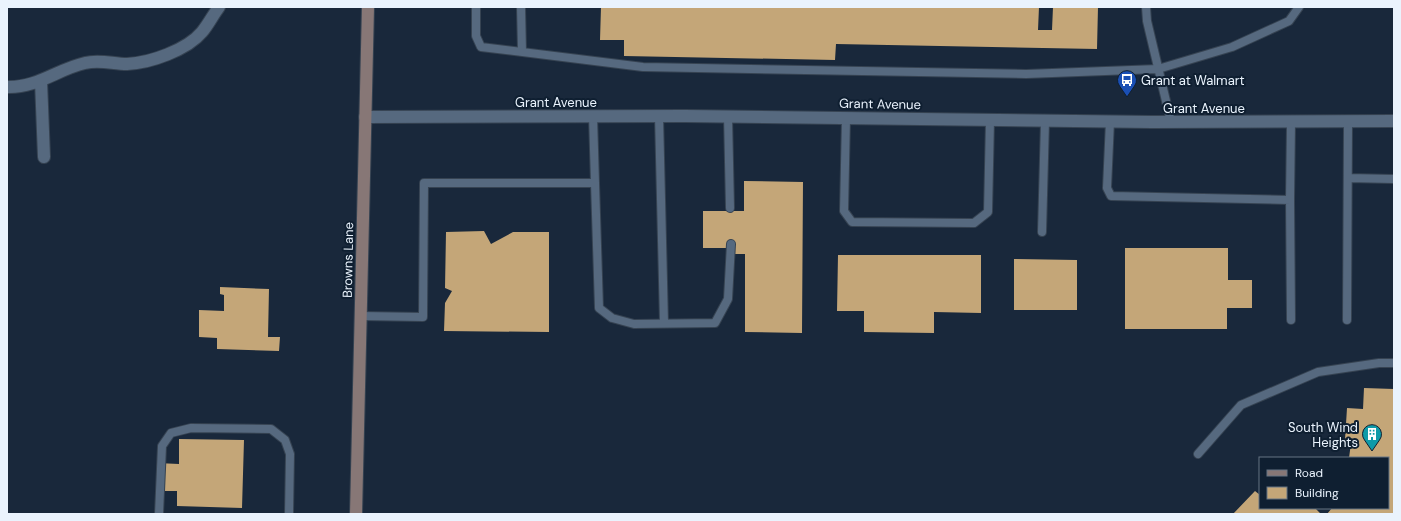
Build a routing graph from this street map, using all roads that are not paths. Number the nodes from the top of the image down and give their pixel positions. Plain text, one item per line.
1 (219, 7) edge
2 (368, 7) edge
3 (476, 7) edge
4 (521, 7) edge
5 (1146, 7) edge
6 (1299, 7) edge
7 (522, 52) junction
8 (1158, 69) junction
9 (41, 81) junction
10 (7, 87) edge
11 (593, 116) junction
12 (660, 116) junction
13 (728, 116) junction
14 (365, 117) junction
15 (846, 118) junction
16 (990, 120) junction
17 (1045, 121) junction
18 (1394, 121) edge
19 (1110, 122) junction
20 (1171, 122) junction
21 (1291, 122) junction
22 (1348, 122) junction
23 (44, 157) dead end
24 (1348, 178) junction
25 (1394, 179) edge
26 (595, 183) junction
27 (1290, 200) junction
28 (730, 208) dead end
29 (1042, 232) dead end
30 (731, 244) dead end
31 (360, 316) junction
32 (1290, 320) dead end
33 (1347, 320) dead end
34 (664, 323) junction
35 (1394, 363) edge
36 (1198, 454) dead end
37 (159, 514) edge
38 (289, 514) edge
39 (356, 514) edge

1 - 9 street
2 - 14 street, Browns Lane
3 - 7 lane
4 - 7 lane
5 - 8 lane
6 - 8 lane
7 - 8 lane
8 - 20 lane
9 - 10 street
9 - 23 street
11 - 12 street, Grant Avenue
11 - 14 street, Grant Avenue
11 - 26 lane
12 - 13 street, Grant Avenue
12 - 34 lane
13 - 15 street, Grant Avenue
13 - 28 lane
14 - 31 street, Browns Lane
15 - 16 street, Grant Avenue
15 - 16 lane
16 - 17 street, Grant Avenue
17 - 19 street, Grant Avenue
17 - 29 lane
18 - 22 street, Grant Avenue
19 - 20 street, Grant Avenue
19 - 27 lane
20 - 21 street, Grant Avenue
21 - 22 street, Grant Avenue
21 - 27 lane
22 - 24 lane
24 - 25 lane
24 - 33 lane
26 - 31 lane
26 - 34 lane
27 - 32 lane
30 - 34 lane
31 - 39 street, Browns Lane
35 - 36 lane
37 - 38 lane

